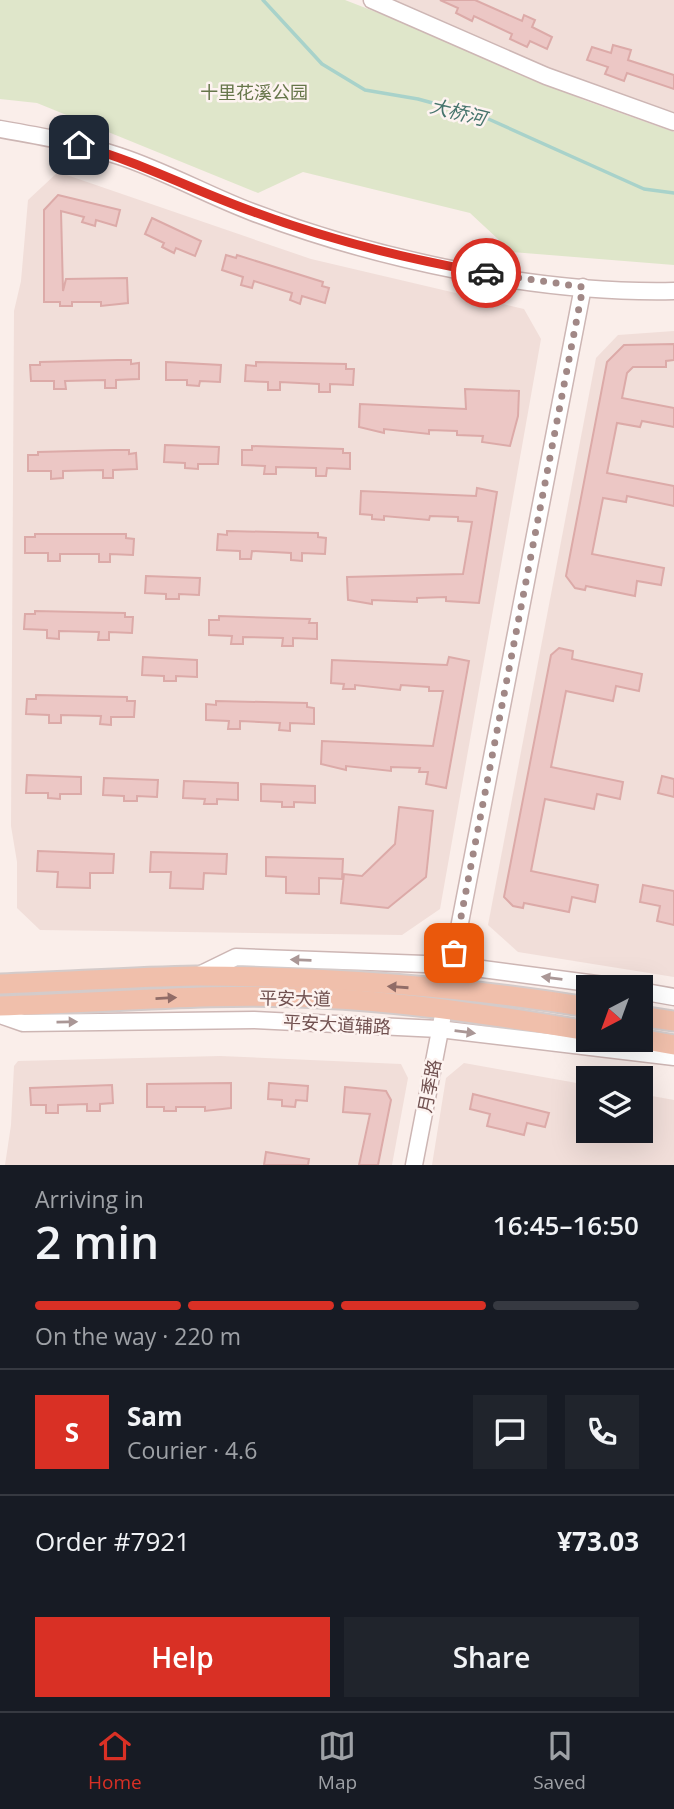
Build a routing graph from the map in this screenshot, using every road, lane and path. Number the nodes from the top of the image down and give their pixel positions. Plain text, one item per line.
1 (372, 0) edge
2 (674, 122) edge
3 (0, 129) edge
4 (583, 287) junction
5 (674, 291) edge
6 (452, 965) junction
7 (197, 976) junction
8 (576, 982) edge
9 (0, 984) edge
10 (653, 993) edge
11 (198, 997) junction
12 (674, 997) edge
13 (576, 998) edge
14 (445, 999) junction
15 (560, 1003) junction
16 (576, 1005) edge
17 (0, 1006) edge
18 (0, 1015) edge
19 (653, 1018) edge
20 (254, 1020) junction
21 (674, 1021) edge
22 (439, 1028) junction
23 (576, 1028) edge
24 (653, 1041) edge
25 (674, 1045) edge
26 (674, 1057) edge
27 (414, 1165) edge

1 - 2 street
3 - 4 street
4 - 5 street
4 - 6 street, 月季路
6 -> 7 street
8 -> 6 street
6 - 14 street, 月季路
7 - 9 main road, 平安大道
14 -> 7 main road, 平安大道
10 - 12 street
11 - 14 main road, 平安大道
17 -> 11 main road, 平安大道
11 - 20 street
13 - 15 street
14 - 15 main road, 平安大道
14 - 22 street, 月季路
14 - 23 main road, 平安大道
15 - 16 main road, 平安大道
18 -> 20 street, 平安大道辅路
19 - 21 main road
20 - 22 street, 平安大道辅路
22 -> 26 street, 平安大道辅路
22 - 27 street, 月季路
24 - 25 main road

